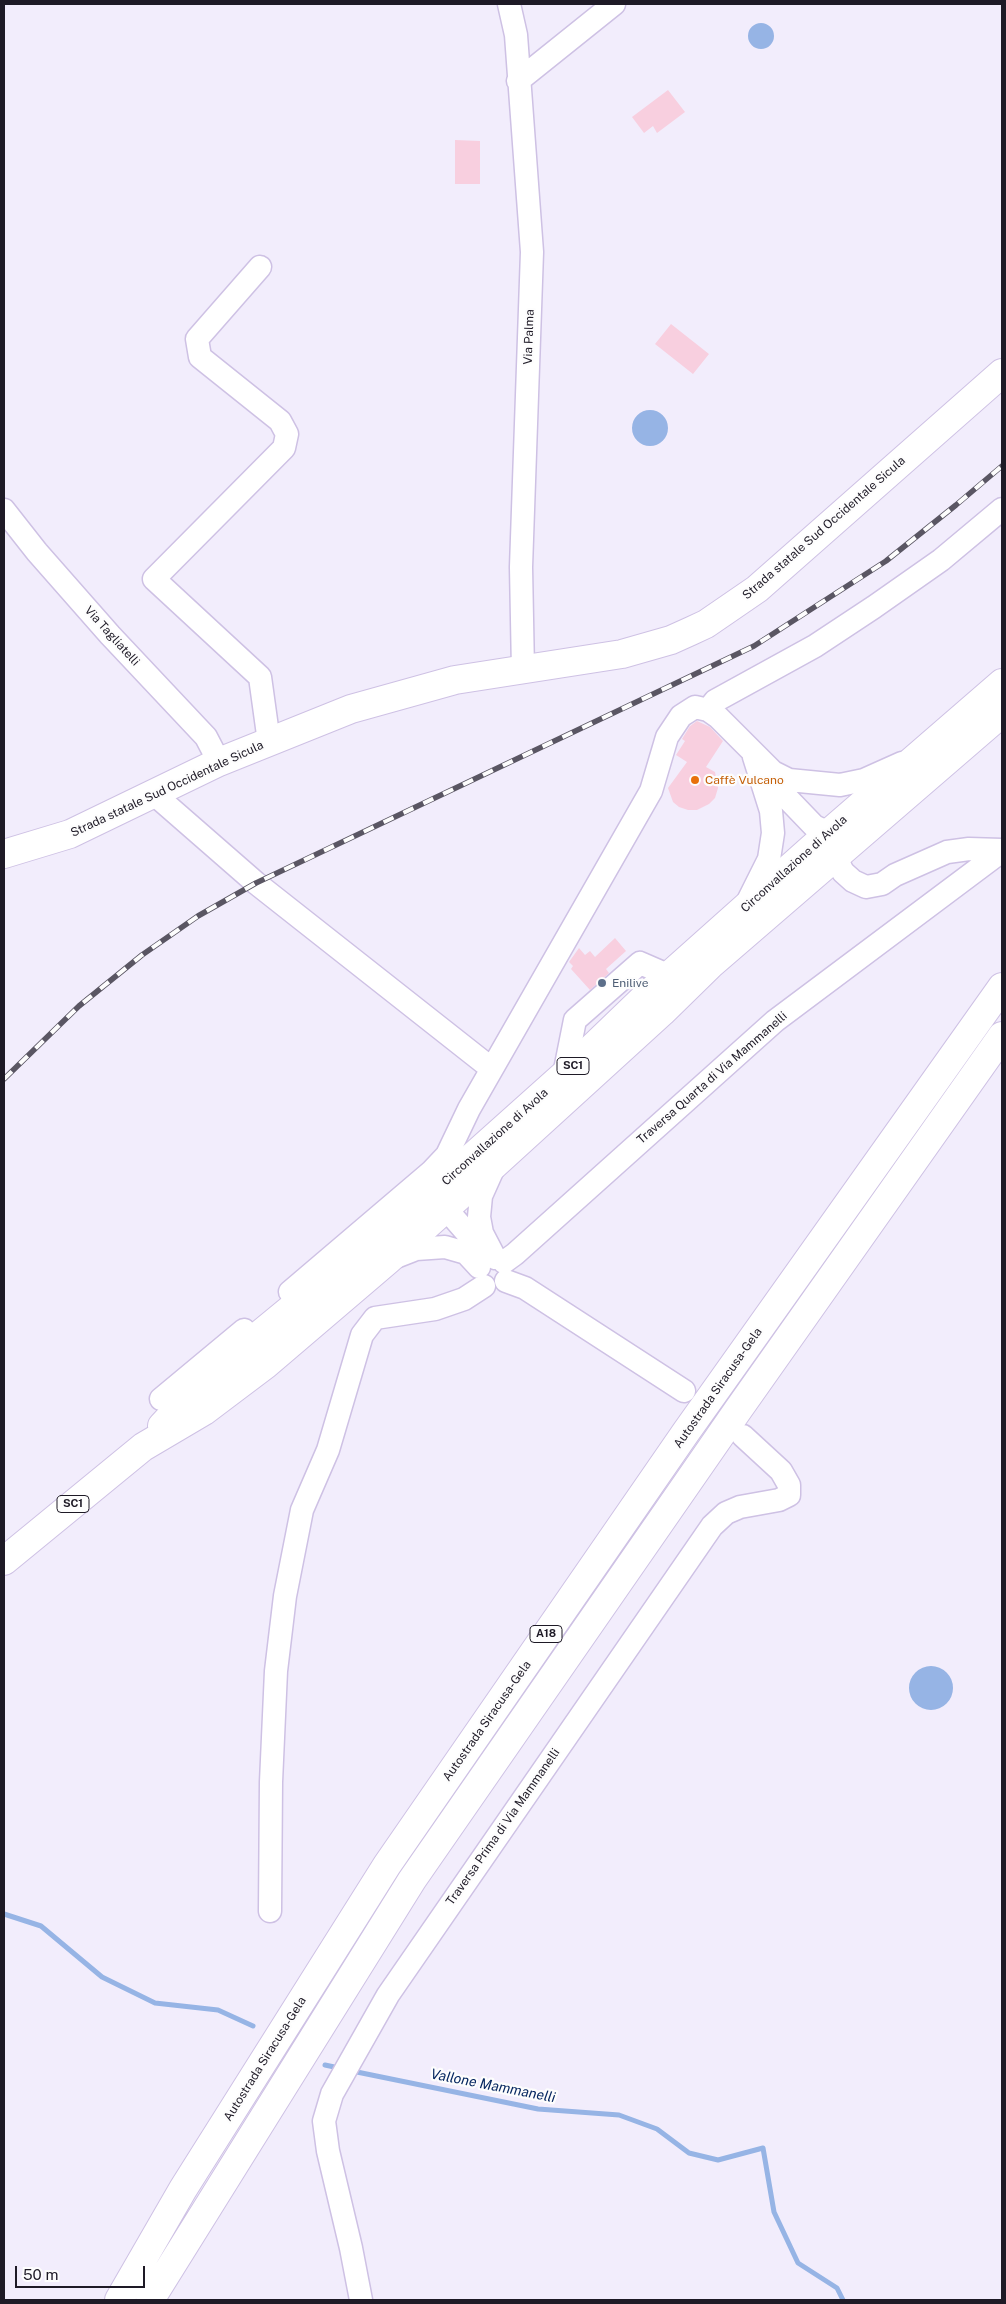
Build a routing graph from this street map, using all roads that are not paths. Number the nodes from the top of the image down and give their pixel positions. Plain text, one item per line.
1 (509, 4) edge
2 (614, 4) edge
3 (518, 81) junction
4 (260, 267) dead end
5 (1002, 373) edge
6 (1002, 508) edge
7 (4, 510) edge
8 (523, 671) junction
9 (1002, 682) edge
10 (708, 710) junction
11 (1002, 713) edge
12 (269, 742) junction
13 (918, 755) junction
14 (220, 762) junction
15 (761, 765) junction
16 (154, 794) junction
17 (831, 849) junction
18 (1002, 851) edge
19 (4, 854) edge
20 (744, 909) junction
21 (1002, 988) edge
22 (1002, 1036) edge
23 (492, 1069) junction
24 (495, 1164) junction
25 (433, 1205) junction
26 (388, 1260) junction
27 (489, 1266) junction
28 (684, 1390) dead end
29 (161, 1399) dead end
30 (743, 1436) dead end
31 (143, 1448) junction
32 (4, 1561) edge
33 (270, 1911) dead end
34 (156, 2296) edge
35 (119, 2300) edge
36 (360, 2300) edge

1 - 3 street, Via Palma
2 - 3 street
3 - 8 street, Via Palma
4 - 12 street
5 - 8 main road, Strada statale Sud Occidentale Sicula
6 - 10 street
7 - 14 street, Via Tagliatelli
8 - 12 main road, Strada statale Sud Occidentale Sicula
9 - 13 main road, Circonvallazione di Avola / SC1
10 - 15 street
10 - 23 street
11 - 17 main road, Circonvallazione di Avola / SC1
12 - 14 main road, Strada statale Sud Occidentale Sicula
13 - 15 street
13 - 17 main road, Circonvallazione di Avola / SC1
14 - 16 main road, Strada statale Sud Occidentale Sicula
15 - 17 street
15 - 20 street
16 - 19 main road, Strada statale Sud Occidentale Sicula
16 - 23 street
17 - 18 street
17 - 20 main road, Circonvallazione di Avola / SC1
17 - 24 main road, Circonvallazione di Avola / SC1
18 - 27 street, Traversa Quarta di Via Mammanelli
20 - 25 main road, Circonvallazione di Avola / SC1
21 - 35 main road, Autostrada Siracusa-Gela / A18
22 - 34 main road, A18
23 - 29 street
24 - 25 main road, Circonvallazione di Avola / SC1
24 - 27 street
25 - 26 main road, Circonvallazione di Avola / SC1
25 - 27 street
25 - 31 main road, Circonvallazione di Avola / SC1
26 - 27 street
26 - 31 main road, Circonvallazione di Avola / SC1
27 - 28 street
27 - 33 street, Traversa Quarta di Via Mammanelli
30 - 36 street, Traversa Prima di Via Mammanelli
31 - 32 main road, Circonvallazione di Avola / SC1

